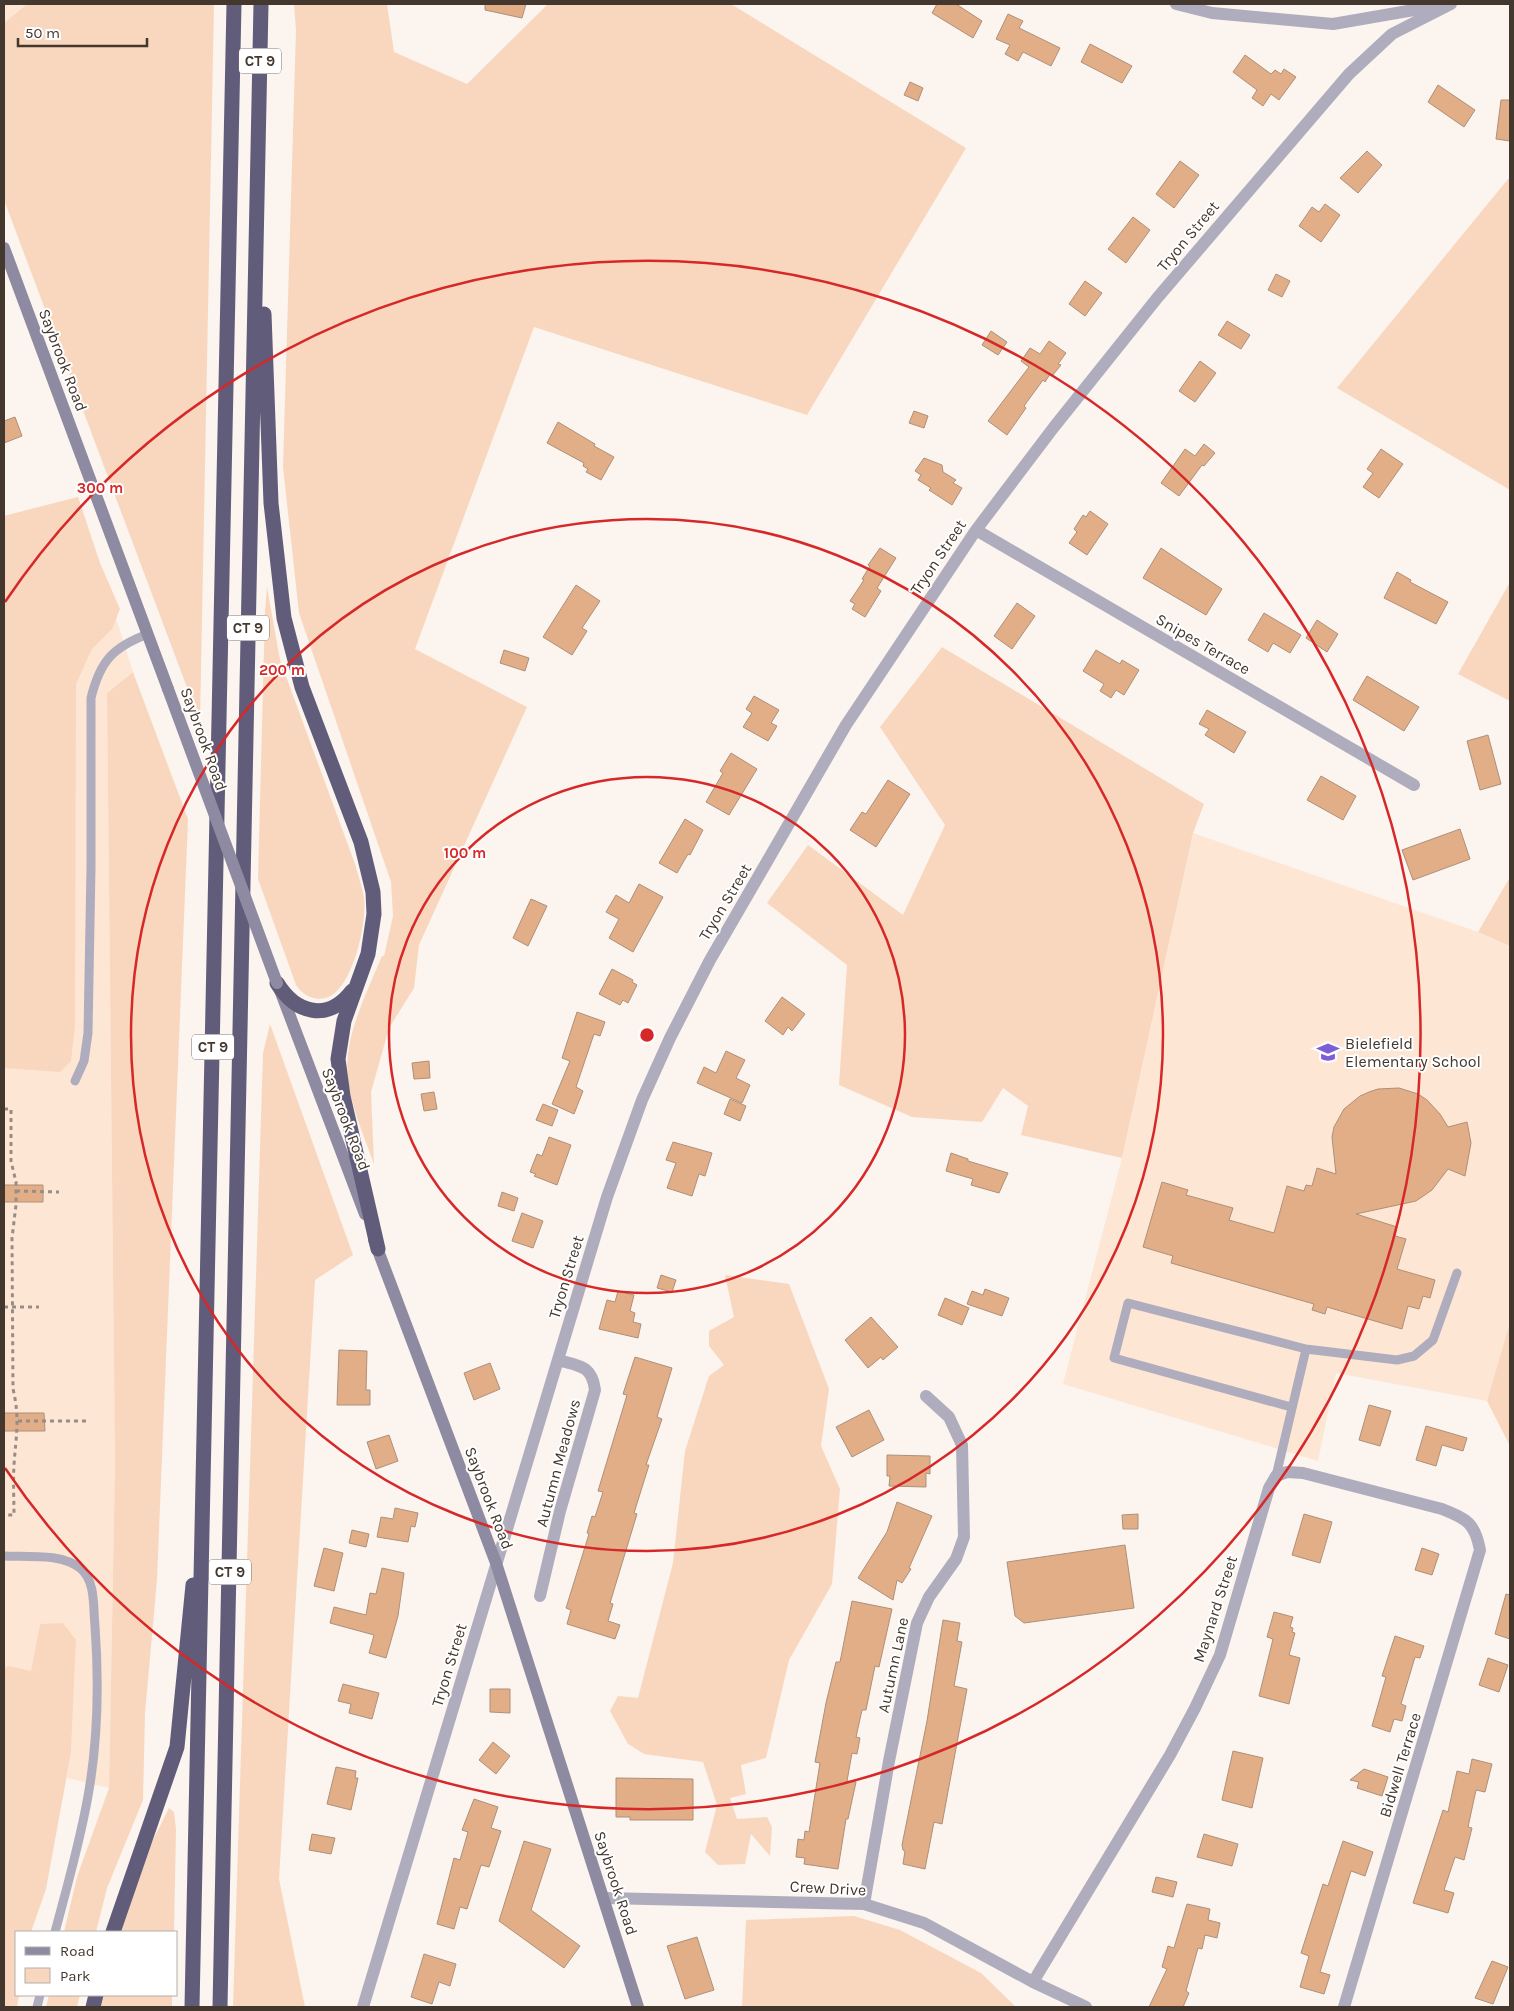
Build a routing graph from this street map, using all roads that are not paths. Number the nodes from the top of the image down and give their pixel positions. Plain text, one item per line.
1 (234, 4) edge
2 (261, 4) edge
3 (1176, 4) edge
4 (1449, 4) edge
5 (258, 118) junction
6 (4, 248) edge
7 (976, 530) junction
8 (148, 634) junction
9 (1414, 785) dead end
10 (361, 974) junction
11 (277, 983) junction
12 (75, 1081) dead end
13 (378, 1250) junction
14 (1457, 1273) dead end
15 (1306, 1349) junction
16 (558, 1360) junction
17 (926, 1396) dead end
18 (1291, 1407) junction
19 (205, 1441) junction
20 (1276, 1476) junction
21 (4, 1556) edge
22 (496, 1563) junction
23 (540, 1596) dead end
24 (605, 1898) junction
25 (864, 1904) junction
26 (55, 1931) edge
27 (113, 1931) edge
28 (1033, 1982) junction
29 (192, 2007) edge
30 (220, 2007) edge
31 (363, 2007) edge
32 (638, 2007) edge
33 (1086, 2007) edge
34 (1344, 2007) edge

1 - 19 highway, CT 9
2 - 5 highway, CT 9
3 - 4 street
4 - 7 street, Tryon Street
5 - 10 highway
5 - 30 highway, CT 9
6 - 8 main road, Saybrook Road
7 - 9 street, Snipes Terrace
7 - 16 street, Tryon Street
8 - 11 main road, Saybrook Road, bridge
8 - 12 lane
10 - 11 highway
10 - 13 highway
11 - 13 main road, Saybrook Road
13 - 22 main road, Saybrook Road
14 - 15 lane
15 - 18 lane
15 - 18 lane
16 - 22 street, Tryon Street
16 - 23 street, Autumn Meadows
17 - 25 street, Autumn Lane
18 - 20 lane
19 - 27 highway
19 - 29 highway, CT 9
20 - 28 street, Maynard Street
20 - 34 street, Bidwell Terrace
21 - 26 lane
22 - 24 main road, Saybrook Road
22 - 31 street, Tryon Street
24 - 25 street, Crew Drive
24 - 32 main road, Saybrook Road
25 - 28 street, Crew Drive
28 - 33 street, Crew Drive

